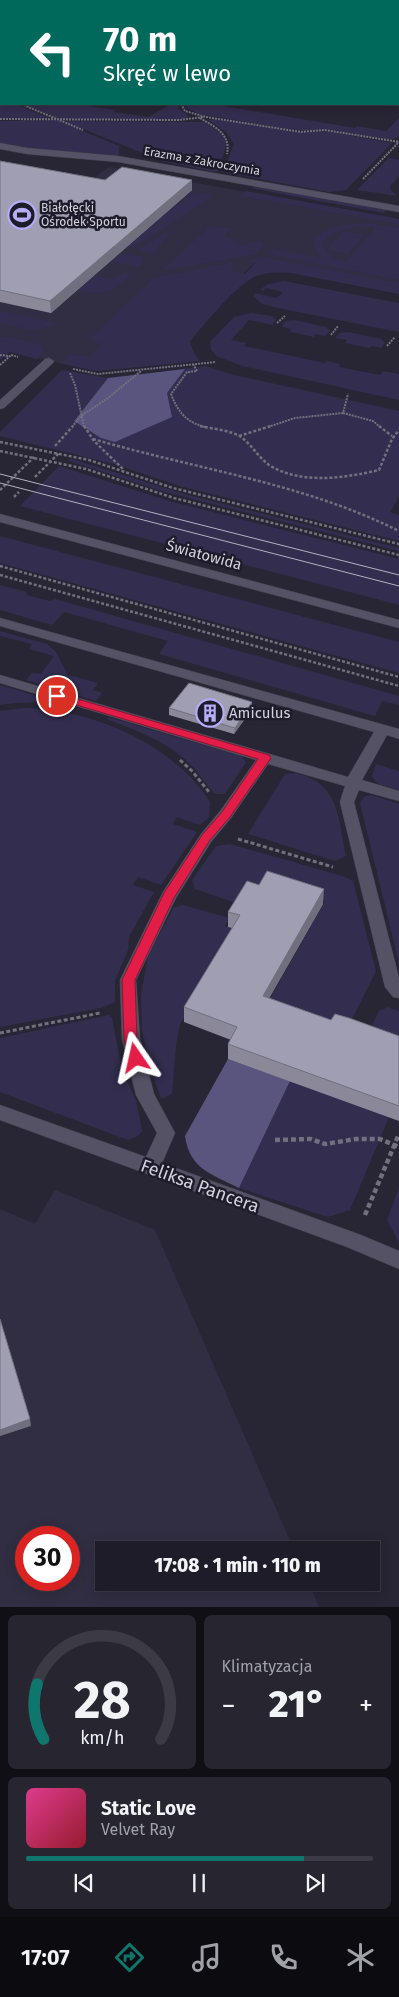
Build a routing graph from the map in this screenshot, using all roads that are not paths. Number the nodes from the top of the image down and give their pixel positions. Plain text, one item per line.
1 (0, 146) edge
2 (244, 181) junction
3 (236, 190) dead end
4 (399, 209) edge
5 (48, 362) road end
6 (0, 406) edge
7 (0, 518) edge
8 (0, 622) edge
9 (399, 624) edge
10 (0, 679) edge
11 (383, 729) junction
12 (399, 734) edge
13 (265, 758) junction
14 (353, 782) junction
15 (399, 796) edge
16 (399, 992) edge
17 (0, 1112) edge
18 (150, 1168) junction
19 (399, 1260) edge

1 - 2 street, Erazma z Zakroczymia
2 - 3 street
2 - 4 street, Erazma z Zakroczymia
5 - 6 street
7 - 9 street, Światowida
8 - 11 street
10 - 13 street
11 - 12 street
11 - 14 street
13 - 14 street
13 - 18 street
14 - 15 street
14 - 16 street
17 - 18 street, Feliksa Pancera
18 - 19 street, Feliksa Pancera

